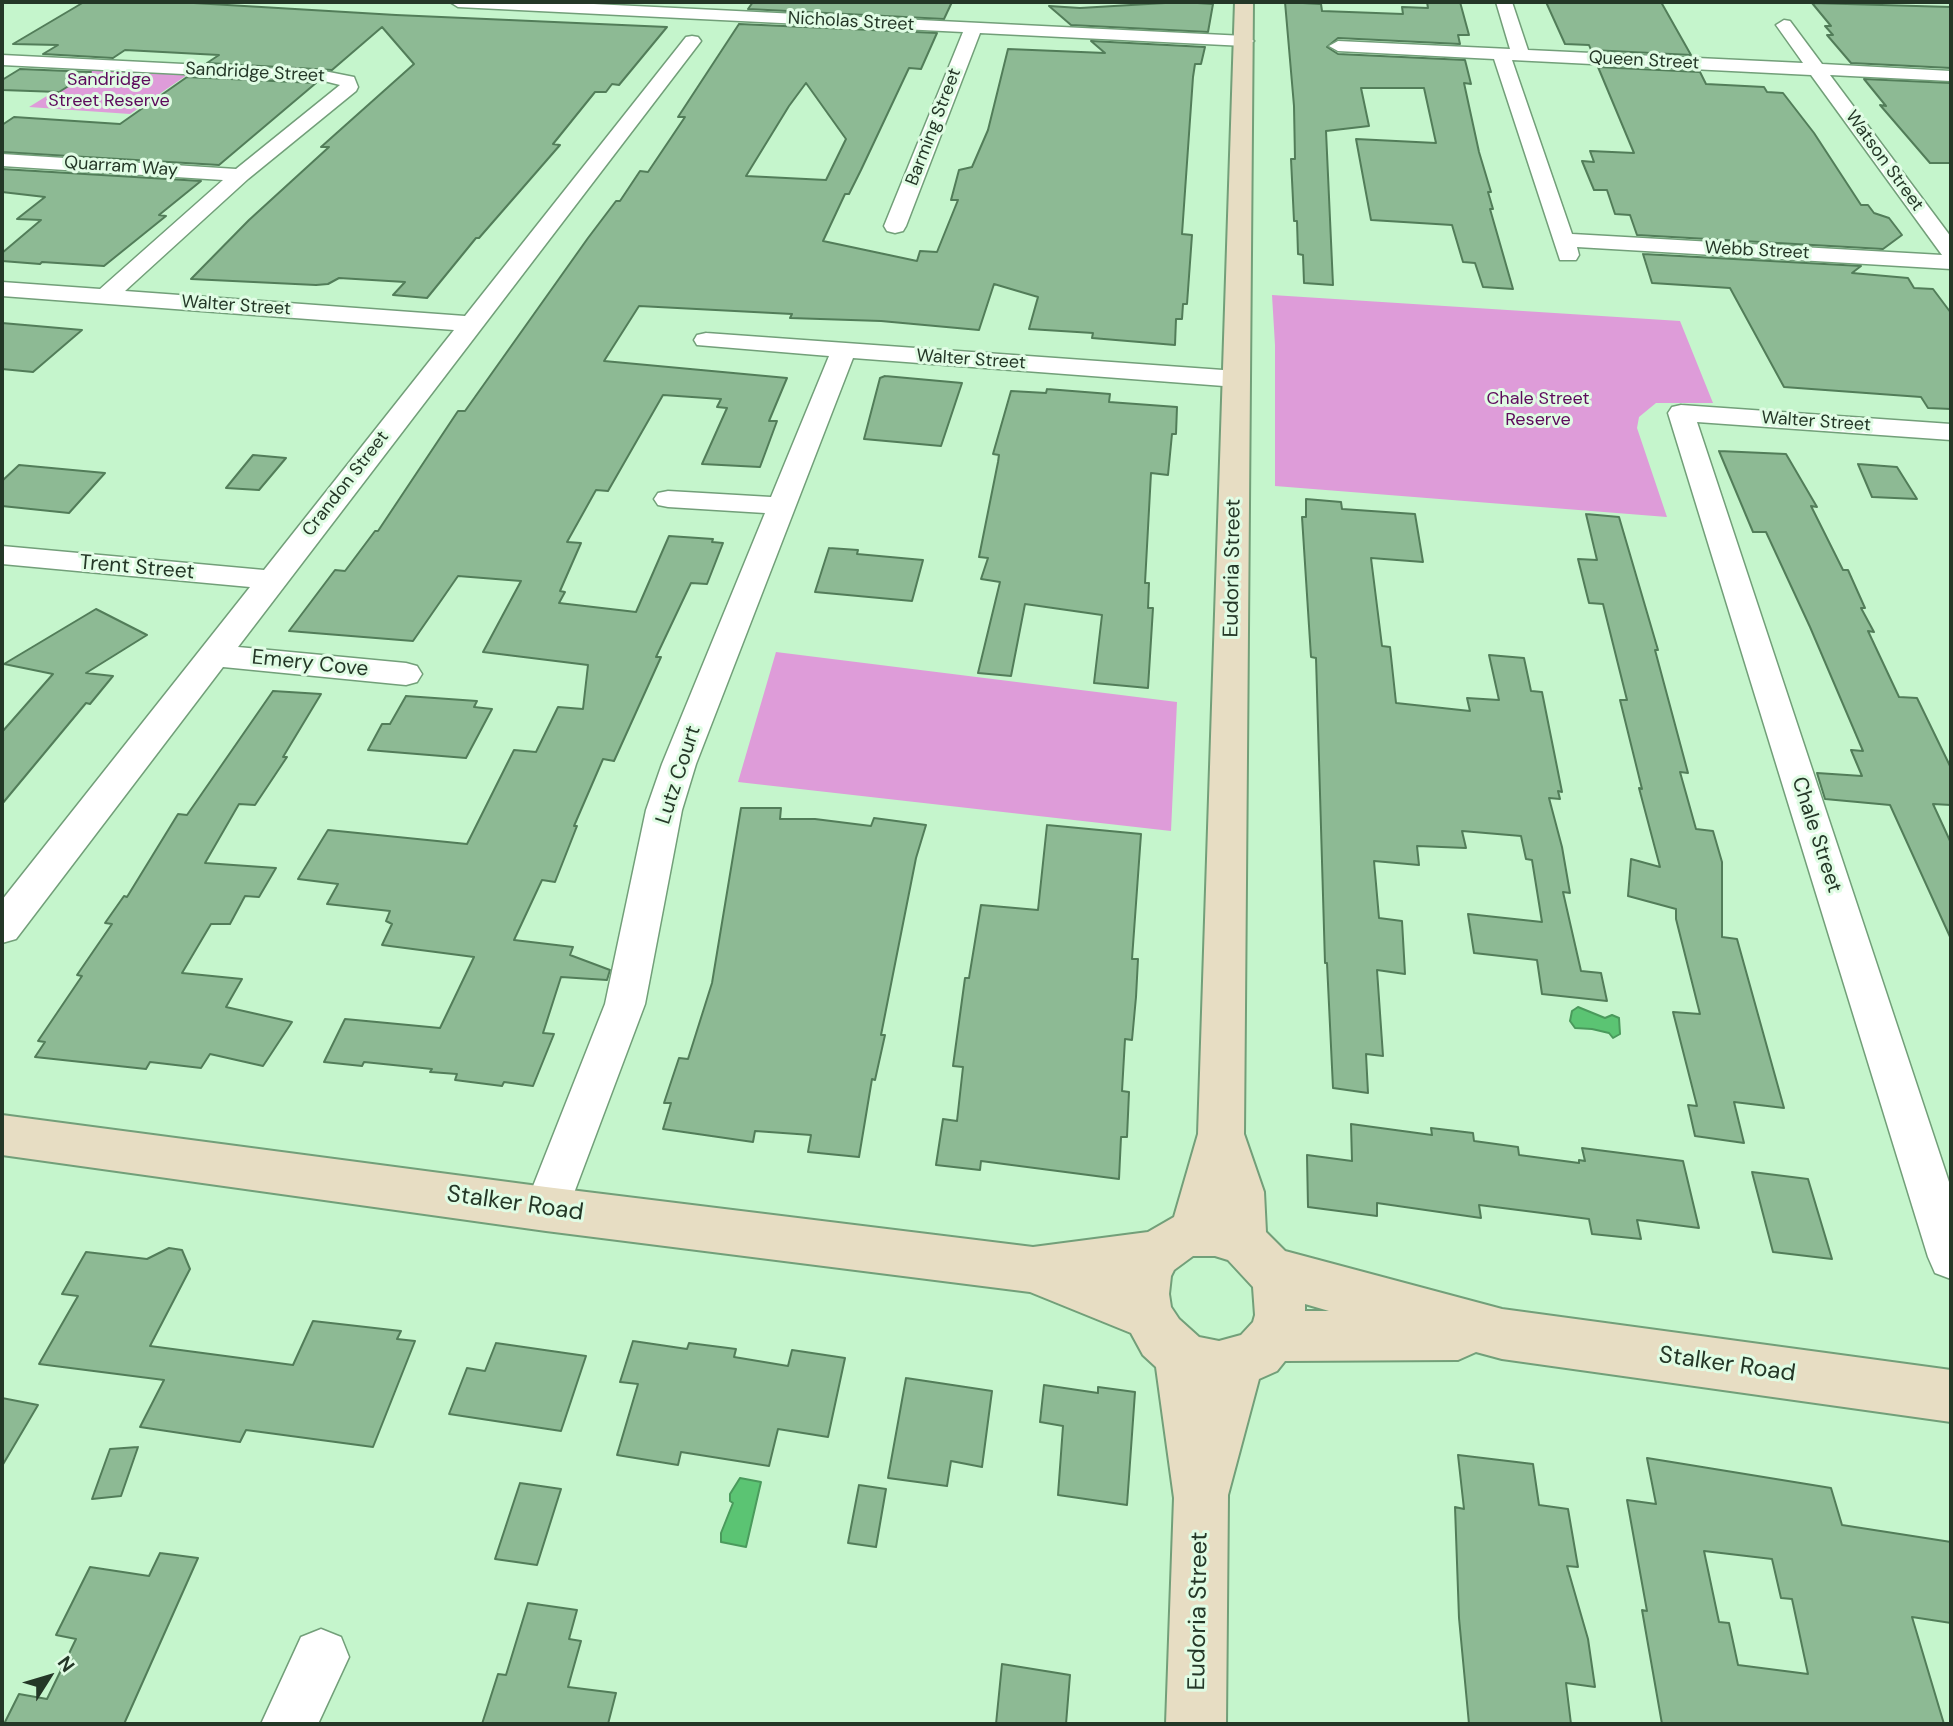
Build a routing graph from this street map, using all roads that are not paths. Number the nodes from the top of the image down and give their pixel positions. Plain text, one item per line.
1 (460, 2) edge
2 (1244, 2) edge
3 (1504, 2) edge
4 (718, 8) edge
5 (1004, 12) dead end
6 (1784, 26) dead end
7 (973, 28) junction
8 (998, 29) junction
9 (692, 41) dead end
10 (1245, 41) junction
11 (1338, 46) dead end
12 (1511, 55) junction
13 (2, 60) edge
14 (1816, 69) junction
15 (1951, 76) edge
16 (2, 160) edge
17 (241, 175) junction
18 (895, 226) dead end
19 (1951, 252) edge
20 (1951, 262) edge
21 (2, 289) edge
22 (105, 297) junction
23 (471, 324) junction
24 (706, 340) dead end
25 (844, 351) junction
26 (1237, 379) junction
27 (1681, 412) joint
28 (1951, 432) edge
29 (668, 499) dead end
30 (784, 506) junction
31 (2, 555) edge
32 (271, 580) junction
33 (214, 655) junction
34 (406, 674) dead end
35 (2, 928) edge
36 (1221, 1134) junction
37 (2, 1135) edge
38 (546, 1209) junction
39 (1175, 1244) junction
40 (1257, 1256) junction
41 (1951, 1257) edge
42 (1030, 1269) junction
43 (1148, 1315) junction
44 (1503, 1334) junction
45 (1256, 1350) junction
46 (1180, 1354) junction
47 (1951, 1396) edge
48 (1201, 1497) junction
49 (321, 1657) dead end
50 (289, 1724) edge
51 (1196, 1724) edge

1 - 4 street, Nicholas Street
2 - 10 main road, Eudoria Street
3 - 12 street, Webb Street
4 - 7 street, Nicholas Street
5 - 8 street
6 - 14 street, Watson Street
7 - 8 street, Nicholas Street
7 - 18 street, Barming Street
8 - 10 street, Nicholas Street
9 - 23 street, Crandon Street
10 - 26 main road, Eudoria Street
11 - 12 street, Queen Street
12 - 14 street, Queen Street
12 - 20 street, Webb Street
13 - 17 street, Sandridge Street
14 - 15 street, Queen Street
14 - 19 street, Watson Street
16 - 17 street, Quarram Way
17 - 22 street, Sandridge Street
21 - 22 street, Walter Street
22 - 23 street, Walter Street
23 - 32 street, Crandon Street
24 - 25 street, Walter Street
25 - 26 street, Walter Street
25 - 30 street, Lutz Court
26 - 36 main road, Eudoria Street
27 - 28 street, Walter Street
27 - 41 street, Chale Street
29 - 30 street
30 - 38 street, Lutz Court
31 - 32 street, Trent Street
32 - 33 street, Crandon Street
33 - 34 street, Emery Cove
33 - 35 street, Crandon Street
36 - 39 main road, Eudoria Street
36 - 40 main road, Eudoria Street
37 - 38 main road, Stalker Road
38 - 42 main road, Stalker Road
39 - 40 main road
39 - 42 main road, Stalker Road
39 - 43 main road
40 - 44 main road, Stalker Road
40 - 45 main road
42 - 43 main road, Stalker Road
43 - 46 main road
44 - 45 main road, Stalker Road
44 - 47 main road, Stalker Road
45 - 46 main road
45 - 48 main road, Eudoria Street
46 - 48 main road, Eudoria Street
48 - 51 main road, Eudoria Street
49 - 50 street

